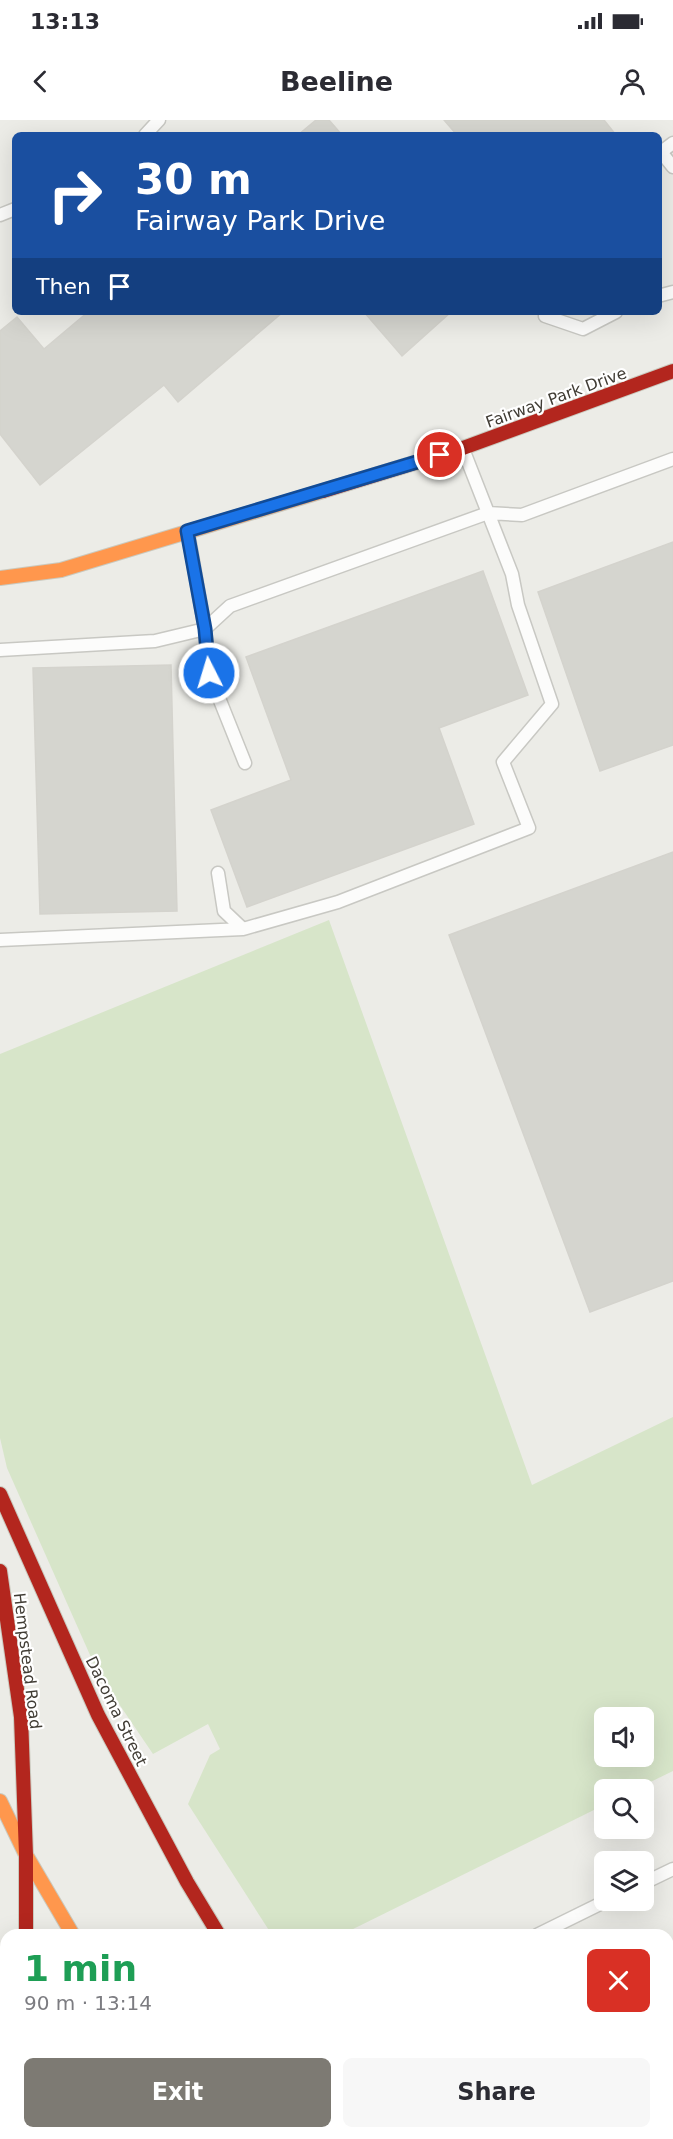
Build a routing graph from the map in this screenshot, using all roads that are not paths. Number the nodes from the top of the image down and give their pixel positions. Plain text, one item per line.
1 (159, 120) edge
2 (148, 132) edge
3 (662, 154) edge
4 (673, 167) edge
5 (610, 315) edge
6 (545, 316) dead end
7 (673, 371) edge
8 (463, 448) junction
9 (673, 459) edge
10 (488, 513) junction
11 (187, 531) junction
12 (0, 578) edge
13 (205, 629) junction
14 (0, 650) edge
15 (245, 763) dead end
16 (218, 873) dead end
17 (243, 929) junction
18 (0, 940) edge
19 (0, 1494) edge
20 (0, 1571) edge
21 (0, 1801) edge
22 (26, 1855) junction
23 (673, 1869) edge
24 (654, 1878) edge
25 (594, 1907) edge
26 (26, 1929) edge
27 (69, 1929) edge
28 (215, 1929) edge
29 (549, 1929) edge

1 - 2 lane
3 - 4 lane
5 - 6 lane
7 - 8 main road, Fairway Park Drive
8 - 10 lane
8 - 11 main road, Fairway Park Drive
9 - 10 lane
10 - 13 lane
10 - 17 lane
11 - 12 main road, Fairway Park Drive
11 - 13 lane
13 - 14 lane
13 - 15 lane
16 - 17 lane
17 - 18 lane
19 - 28 main road, Dacoma Street
20 - 22 main road, Hempstead Road
21 - 22 main road
22 - 26 main road, Hempstead Road
22 - 27 main road
23 - 24 lane
25 - 29 lane

